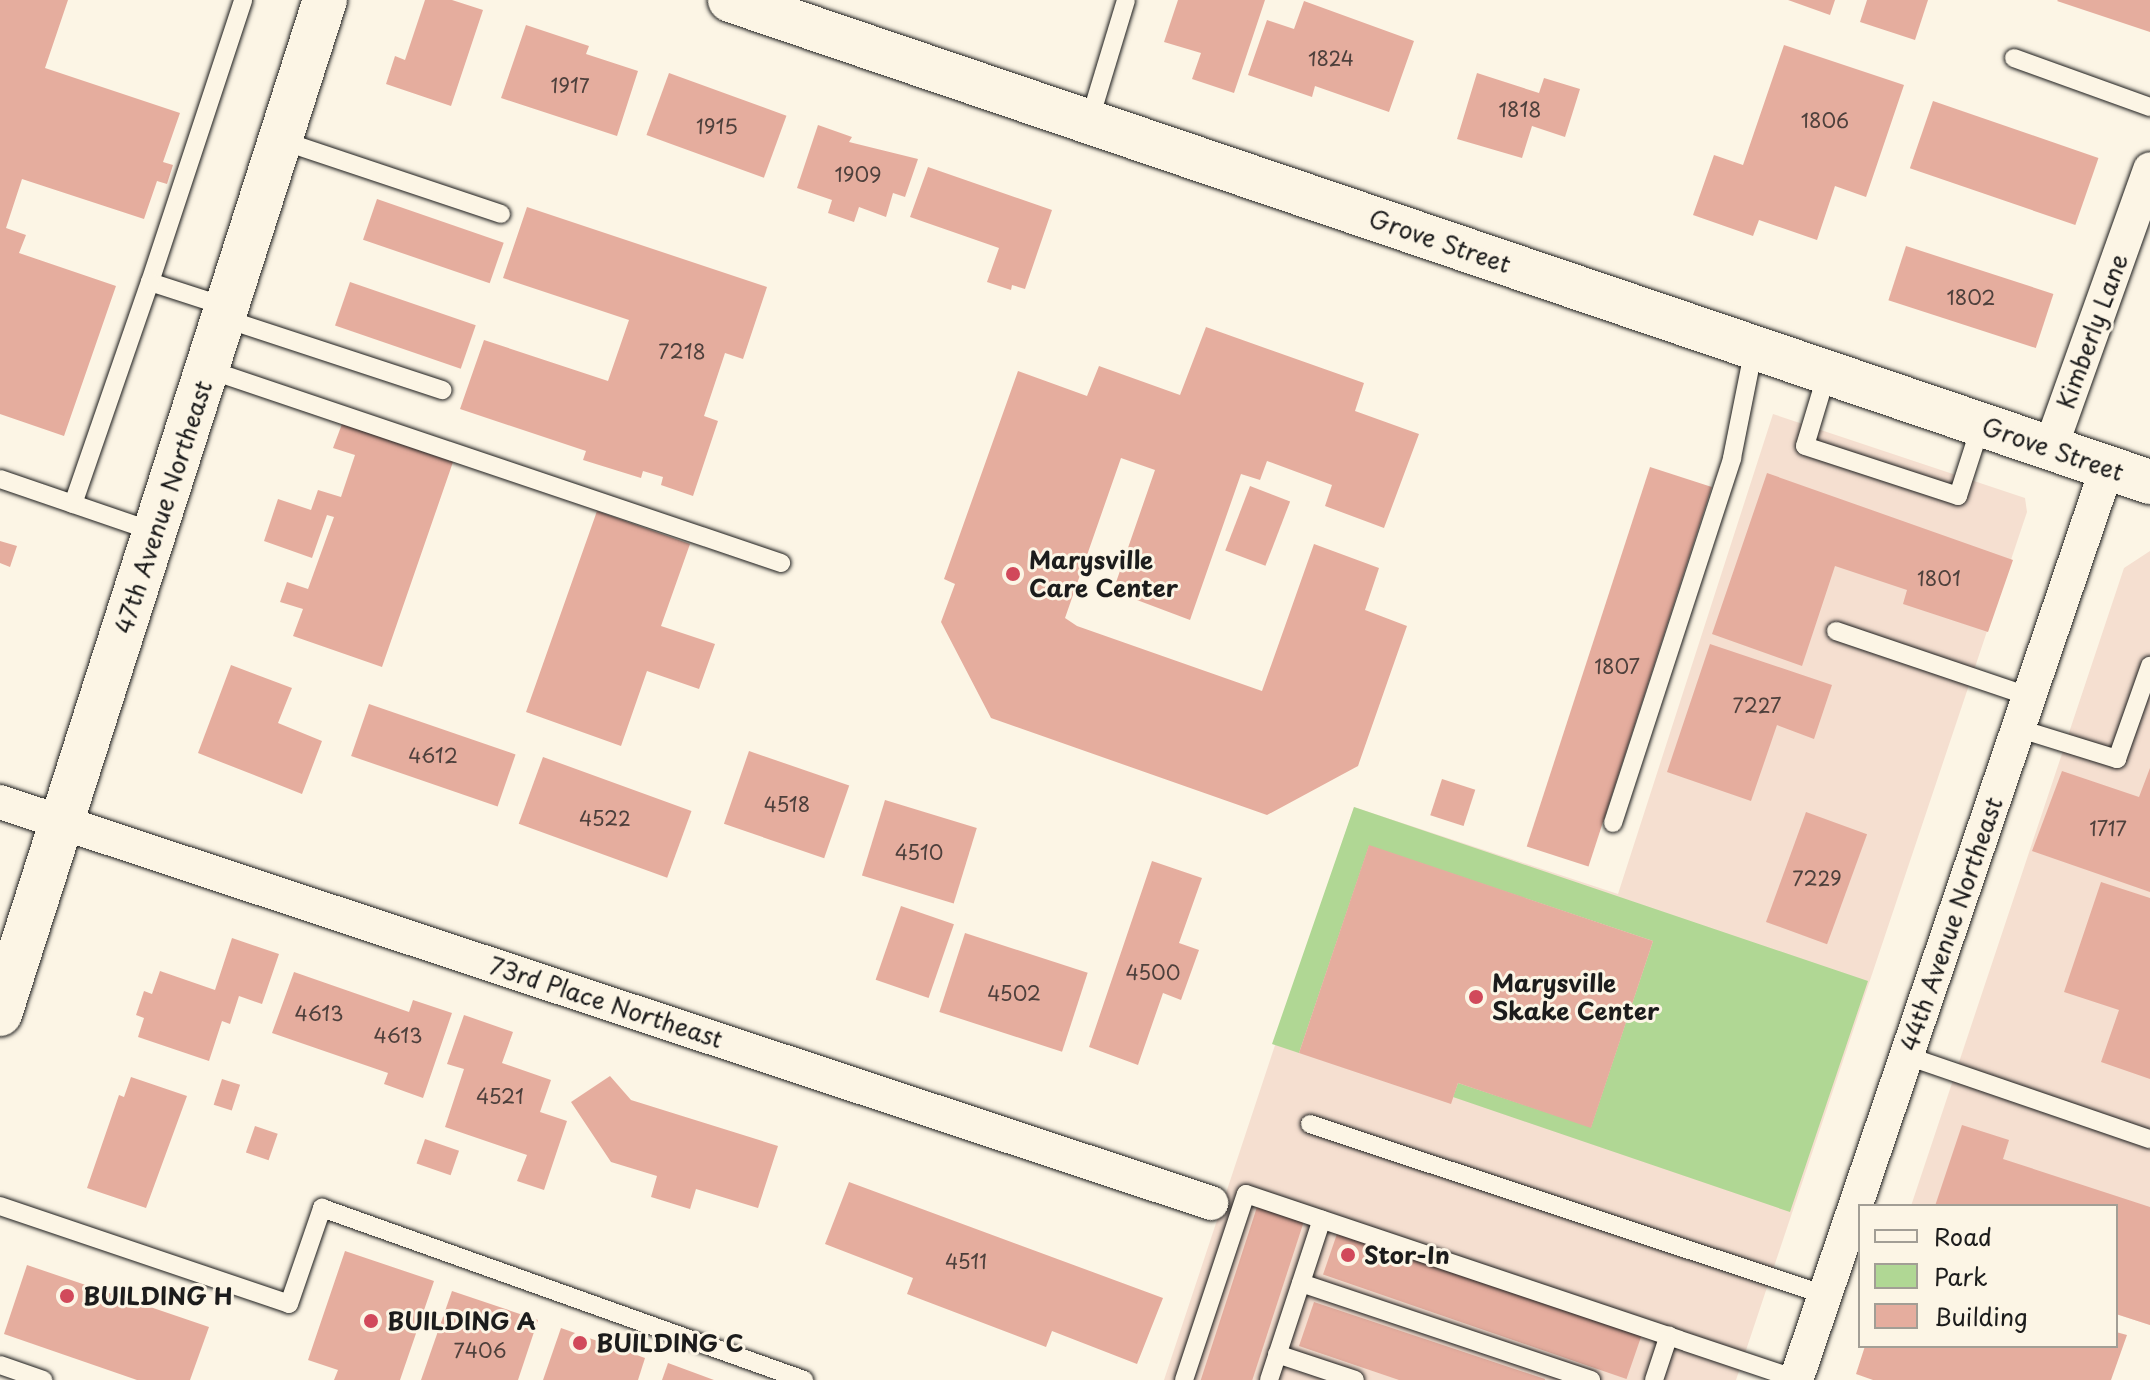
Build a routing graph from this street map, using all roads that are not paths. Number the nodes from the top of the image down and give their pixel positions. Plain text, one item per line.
1 (243, 0) edge
2 (325, 0) edge
3 (730, 0) edge
4 (1126, 0) edge
5 (2014, 58) dead end
6 (2150, 107) edge
7 (1089, 122) junction
8 (280, 140) junction
9 (2150, 169) edge
10 (501, 214) dead end
11 (150, 282) junction
12 (225, 313) junction
13 (1754, 348) junction
14 (207, 369) junction
15 (1827, 373) junction
16 (442, 390) dead end
17 (1981, 425) junction
18 (2050, 449) junction
19 (2107, 468) junction
20 (0, 479) edge
21 (2150, 482) edge
22 (73, 504) junction
23 (155, 532) junction
24 (781, 563) dead end
25 (1836, 631) dead end
26 (2150, 666) edge
27 (2028, 696) junction
28 (2017, 728) junction
29 (0, 802) edge
30 (62, 822) junction
31 (1613, 823) dead end
32 (0, 1014) edge
33 (1907, 1056) junction
34 (1310, 1124) dead end
35 (2150, 1139) edge
36 (1211, 1203) dead end
37 (0, 1206) edge
38 (1322, 1219) junction
39 (1301, 1283) junction
40 (1825, 1295) junction
41 (1669, 1335) junction
42 (1277, 1354) junction
43 (0, 1365) edge
44 (43, 1380) edge
45 (804, 1380) edge
46 (1184, 1380) edge
47 (1269, 1380) edge
48 (1355, 1380) edge
49 (1591, 1380) edge
50 (1654, 1380) edge
51 (1796, 1380) edge

1 - 11 lane
2 - 8 street, 47th Avenue Northeast
3 - 7 street, Grove Street
4 - 7 lane
5 - 6 lane
7 - 13 street, Grove Street
8 - 10 lane
8 - 12 street, 47th Avenue Northeast
9 - 18 street, Kimberly Lane
11 - 12 lane
11 - 22 lane
12 - 14 street, 47th Avenue Northeast
12 - 16 lane
13 - 15 street, Grove Street
13 - 31 lane
14 - 23 street, 47th Avenue Northeast
14 - 24 lane
15 - 17 street, Grove Street
15 - 17 lane
17 - 18 street, Grove Street
18 - 19 street, Grove Street
19 - 21 street, Grove Street
19 - 27 street, 44th Avenue Northeast
20 - 22 lane
22 - 23 lane
23 - 30 street, 47th Avenue Northeast
25 - 27 lane
26 - 28 lane
27 - 28 street, 44th Avenue Northeast
28 - 33 street, 44th Avenue Northeast
29 - 30 street, 73rd Place Northeast
30 - 32 street, 47th Avenue Northeast
30 - 36 street, 73rd Place Northeast
33 - 35 lane
33 - 40 street, 44th Avenue Northeast
34 - 40 lane
37 - 45 lane
38 - 39 lane
38 - 41 lane
38 - 46 lane
39 - 42 lane
39 - 49 lane
40 - 51 street, 44th Avenue Northeast
41 - 50 lane
41 - 51 lane
42 - 47 lane
42 - 48 lane
43 - 44 lane

